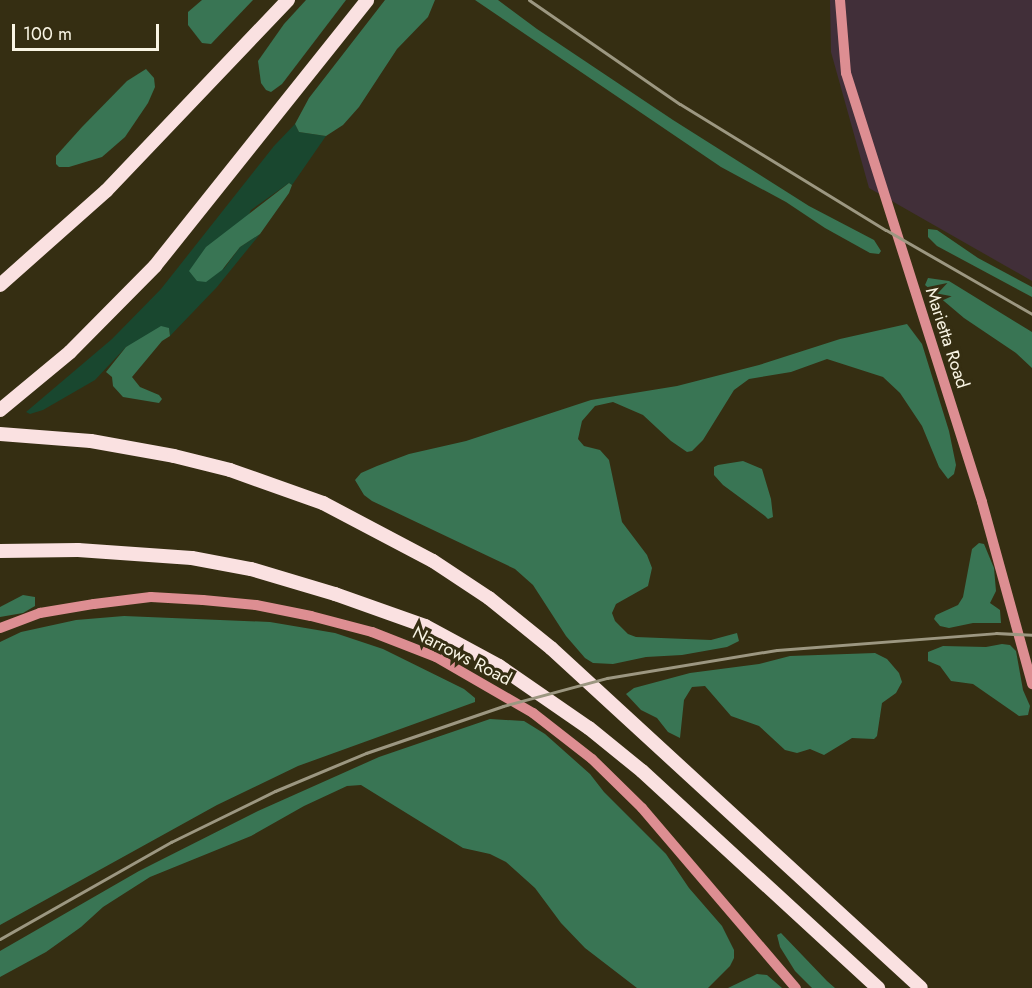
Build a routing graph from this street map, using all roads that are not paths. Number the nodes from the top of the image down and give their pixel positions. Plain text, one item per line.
1 (288, 0) edge
2 (367, 0) edge
3 (840, 0) edge
4 (0, 285) edge
5 (0, 410) edge
6 (0, 434) edge
7 (0, 551) edge
8 (0, 628) edge
9 (1032, 684) edge
10 (796, 988) edge
11 (878, 988) edge
12 (921, 988) edge

1 - 4 highway
2 - 5 highway
3 - 9 street, Marietta Road
6 - 12 highway
7 - 11 highway
8 - 10 street, Narrows Road

